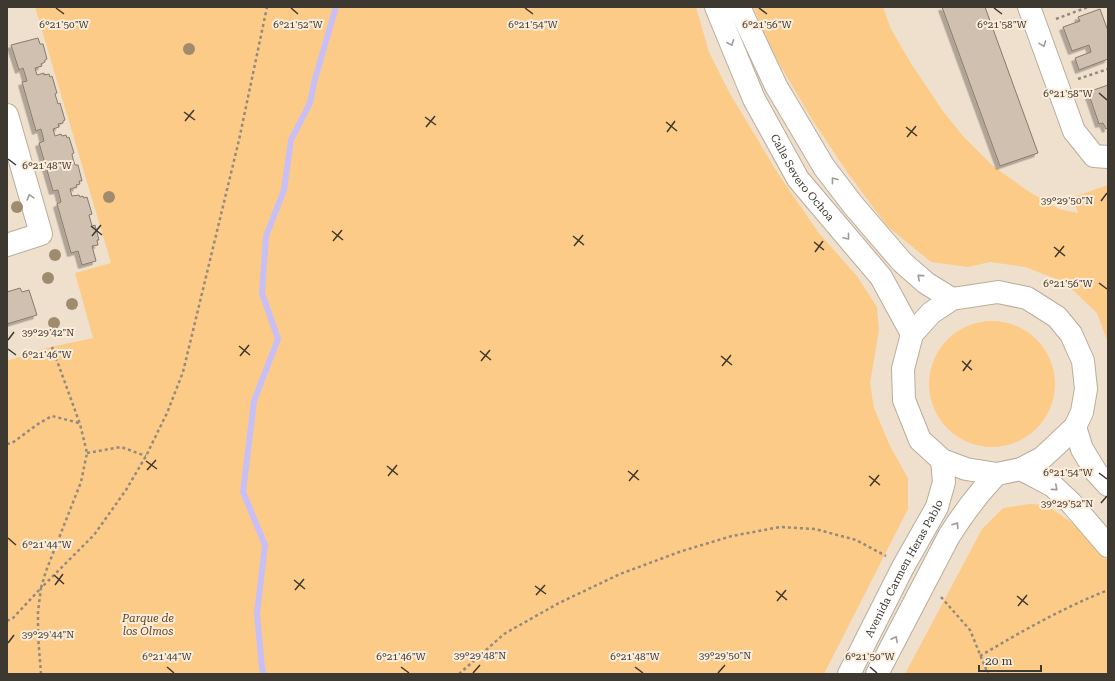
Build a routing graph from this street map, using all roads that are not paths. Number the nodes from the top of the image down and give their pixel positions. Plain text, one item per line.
1 (716, 7) edge
2 (739, 7) edge
3 (1033, 17) edge
4 (7, 115) edge
5 (1101, 156) edge
6 (7, 246) edge
7 (952, 299) junction
8 (912, 334) junction
9 (1075, 426) junction
10 (942, 460) junction
11 (1021, 469) junction
12 (997, 474) junction
13 (1108, 485) edge
14 (1108, 546) edge
15 (849, 674) edge
16 (877, 674) edge

1 -> 8 main road, Calle Severo Ochoa
7 -> 2 main road
3 -> 5 main road
6 -> 4 main road
7 - 8 main road
7 - 9 main road
8 - 10 main road
9 - 11 main road
9 - 13 main road
10 - 12 main road
10 - 15 main road, Avenida Carmen Heras Pablo
11 - 12 main road
11 -> 14 main road
16 -> 12 main road

